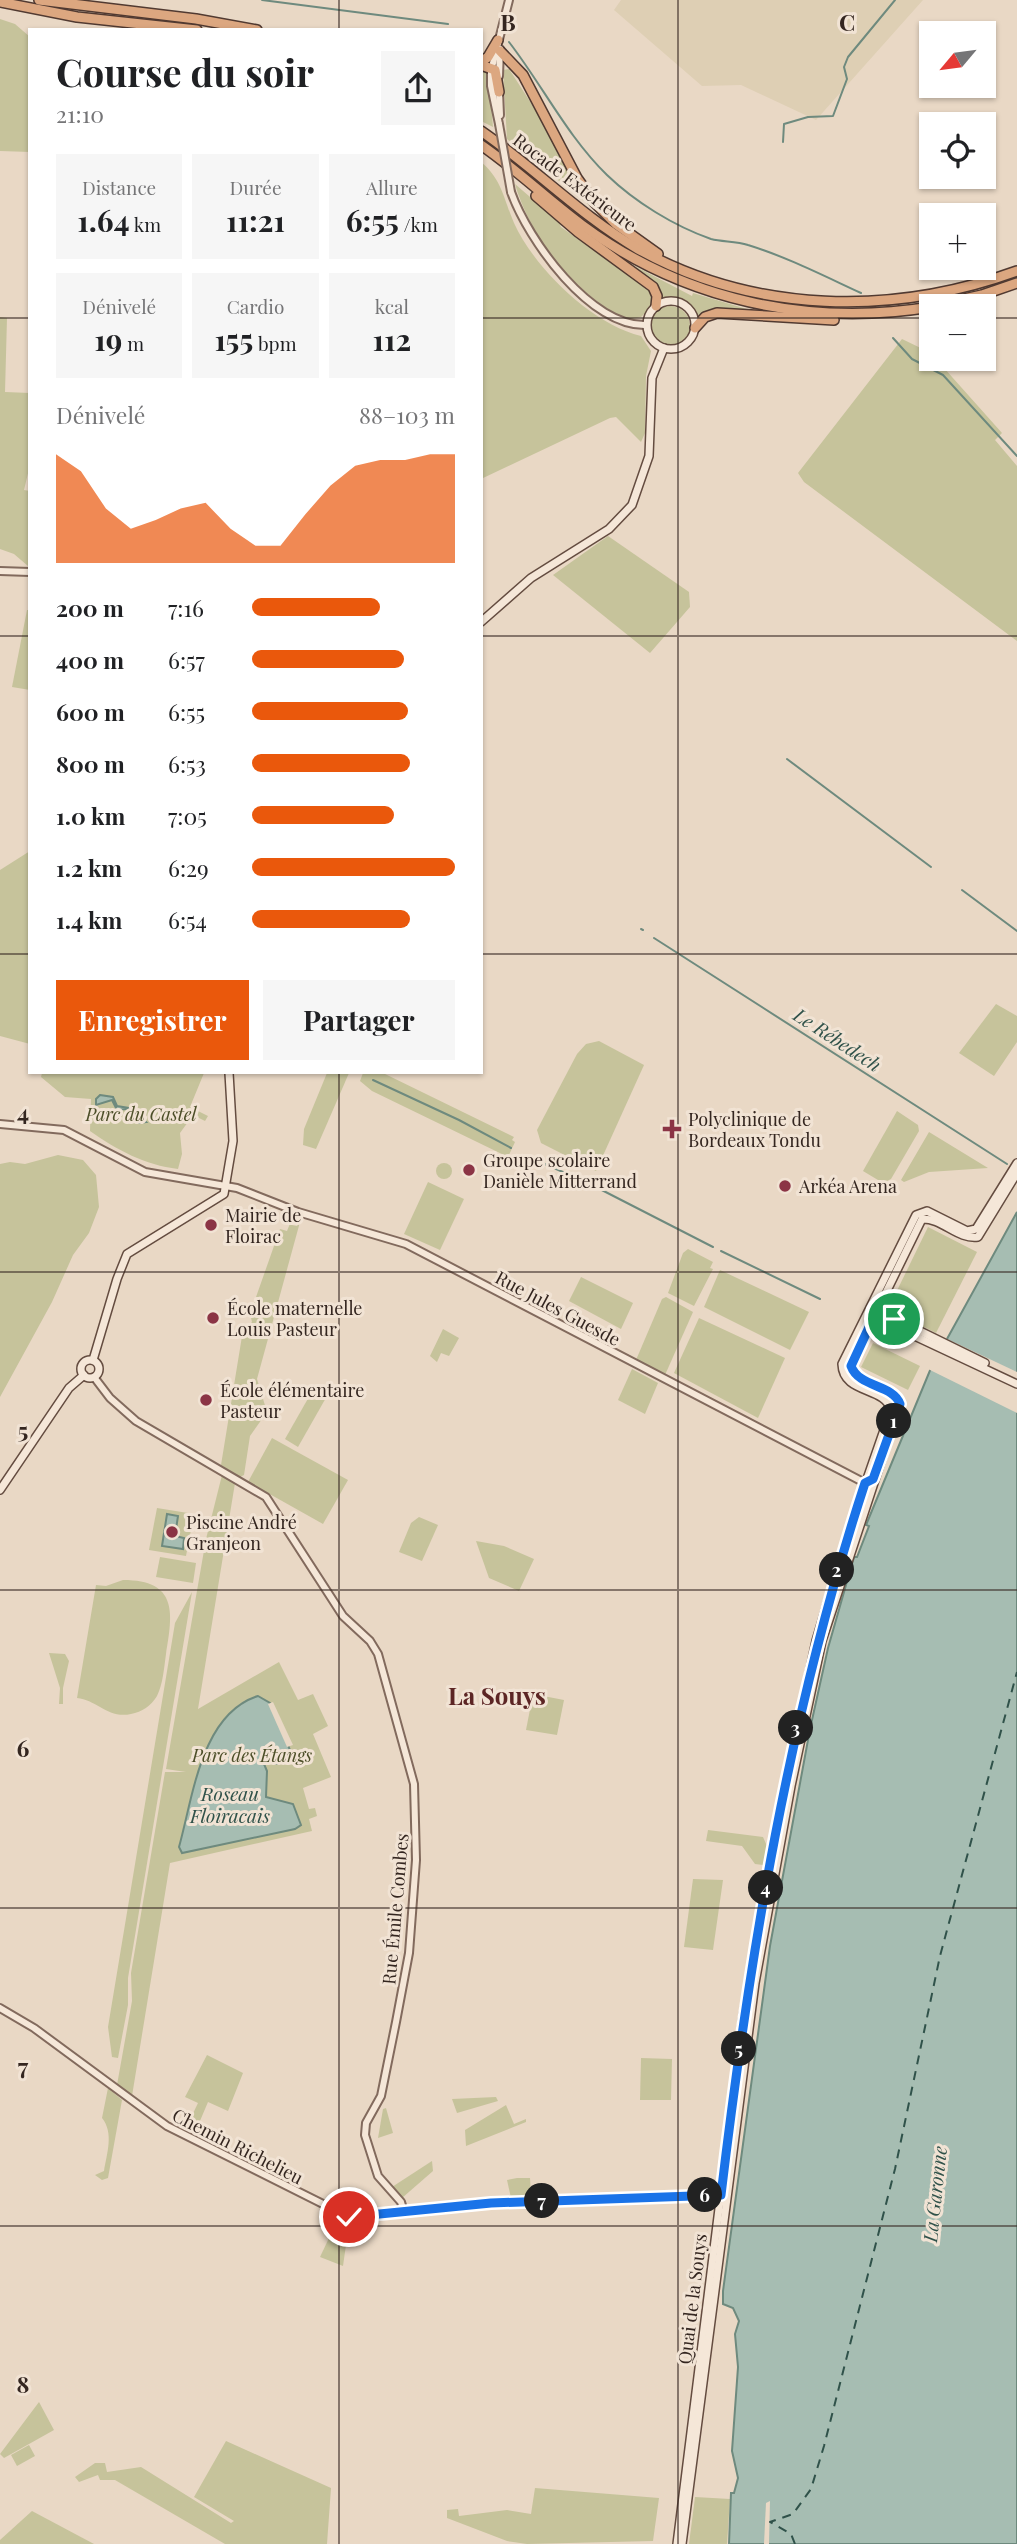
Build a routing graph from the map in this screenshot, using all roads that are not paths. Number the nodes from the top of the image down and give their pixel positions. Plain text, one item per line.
1 (39, 0) edge
2 (512, 0) edge
3 (0, 2) edge
4 (179, 28) edge
5 (246, 28) edge
6 (498, 40) junction
7 (500, 51) junction
8 (483, 62) edge
9 (483, 65) edge
10 (492, 67) junction
11 (499, 92) junction
12 (499, 124) junction
13 (483, 133) edge
14 (483, 147) edge
15 (529, 182) junction
16 (663, 261) junction
17 (1017, 271) edge
18 (1017, 283) edge
19 (985, 294) edge
20 (656, 306) junction
21 (919, 308) edge
22 (900, 312) junction
23 (647, 325) junction
24 (695, 328) junction
25 (664, 348) junction
26 (0, 571) edge
27 (28, 572) edge
28 (483, 620) edge
29 (229, 1074) edge
30 (0, 1124) edge
31 (1017, 1163) edge
32 (1017, 1173) edge
33 (226, 1186) junction
34 (872, 1312) junction
35 (892, 1322) junction
36 (93, 1360) junction
37 (84, 1375) junction
38 (94, 1377) junction
39 (1017, 1379) edge
40 (1017, 1384) edge
41 (873, 1479) junction
42 (865, 1483) junction
43 (0, 1490) edge
44 (860, 1519) junction
45 (1, 2009) edge
46 (724, 2195) junction
47 (404, 2213) junction
48 (677, 2544) edge
49 (682, 2544) edge

1 - 5 highway
2 - 6 street
2 - 7 street
3 - 4 highway
6 - 8 highway
6 - 10 street
7 - 11 street
7 - 16 highway
9 - 10 highway
10 - 11 highway
10 - 12 street
11 - 12 street
12 - 23 street, bridge
13 - 16 highway, Rocade Extérieure
14 - 15 highway
15 - 20 highway
15 - 22 highway
16 - 17 highway, Rocade Extérieure
18 - 19 highway
20 - 23 main road
20 - 24 main road
21 - 22 highway
22 - 24 highway
23 - 25 main road
24 - 25 main road
25 - 28 main road
26 - 27 street
29 - 33 main road
30 - 33 street, Rue Jules Guesde
31 - 34 main road, Quai de la Souys
32 - 34 main road, Quai de la Souys
33 - 36 main road
33 - 42 street, Rue Jules Guesde
34 - 35 main road
34 - 41 main road, Quai de la Souys
34 - 42 main road, Quai de la Souys
35 - 39 main road
35 - 40 main road
36 - 37 main road
36 - 38 main road
37 - 38 main road
37 - 43 main road
38 - 47 street, Rue Émile Combes
41 - 42 street
41 - 44 main road, Quai de la Souys
42 - 44 street
42 - 46 main road, Quai de la Souys
44 - 46 main road, Quai de la Souys
45 - 47 street, Chemin Richelieu
46 - 47 street, Chemin Richelieu
46 - 48 main road, Quai de la Souys
46 - 49 main road, Quai de la Souys

